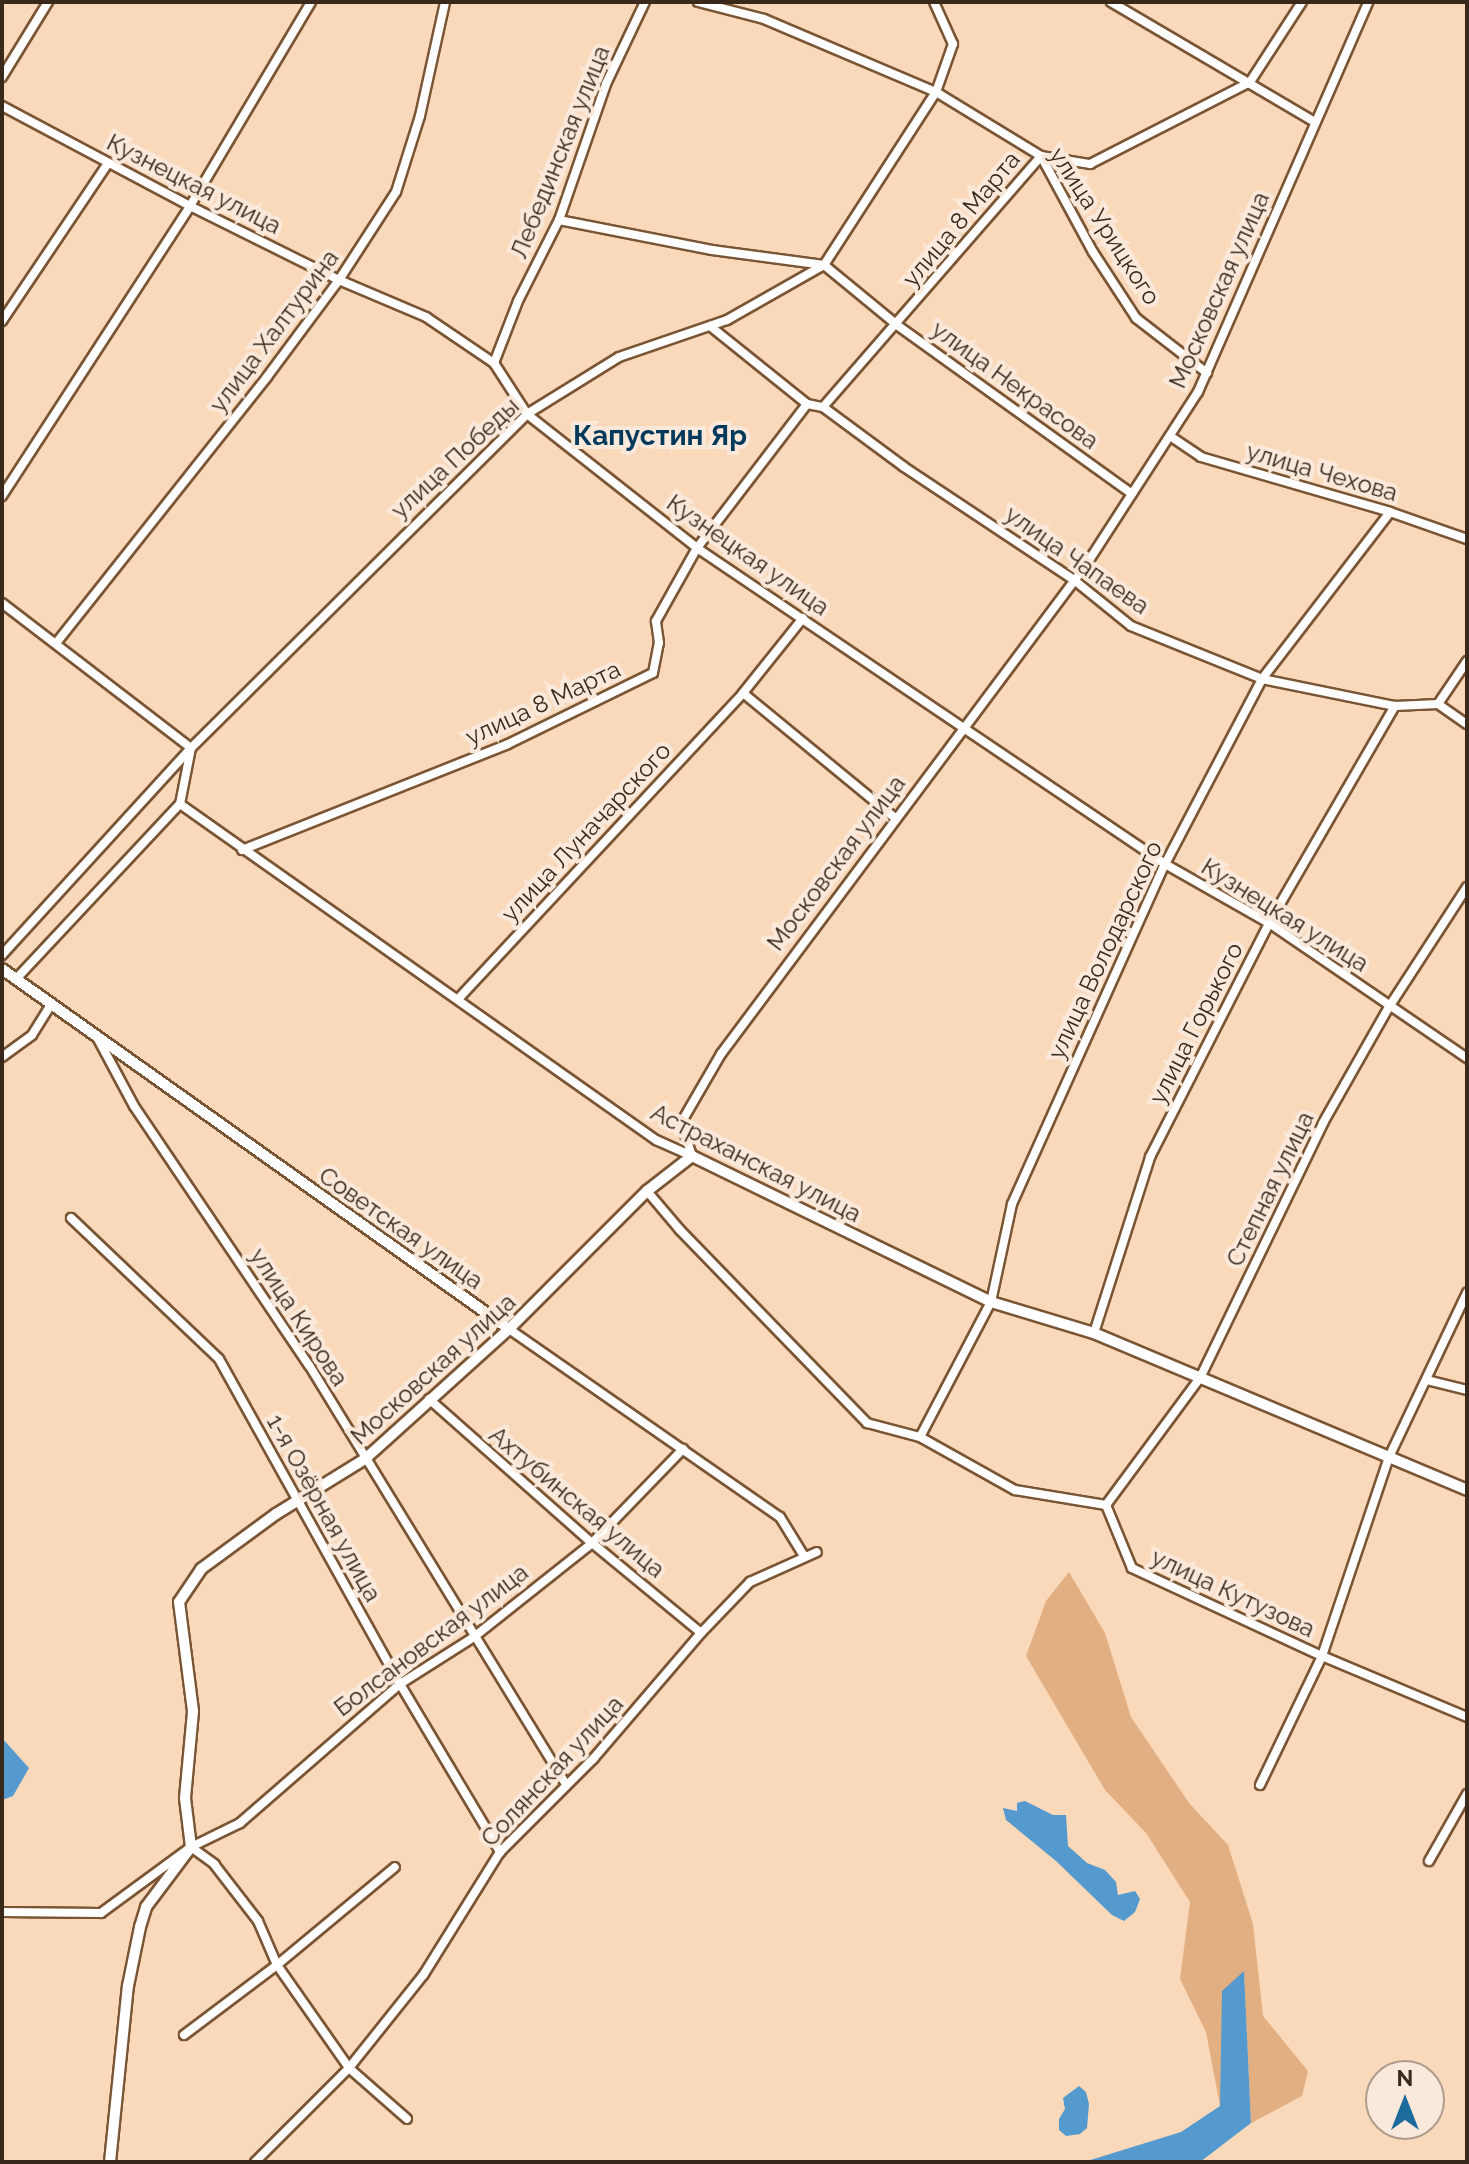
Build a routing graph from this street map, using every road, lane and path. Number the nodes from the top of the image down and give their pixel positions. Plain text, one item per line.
1 (48, 2) edge
2 (311, 2) edge
3 (445, 2) edge
4 (645, 2) edge
5 (698, 2) edge
6 (934, 2) edge
7 (1111, 2) edge
8 (1302, 2) edge
9 (1368, 2) edge
10 (2, 77) edge
11 (1250, 82) junction
12 (936, 92) junction
13 (2, 106) edge
14 (1315, 122) junction
15 (1041, 156) junction
16 (108, 163) junction
17 (190, 206) junction
18 (559, 220) junction
19 (824, 265) junction
20 (339, 280) junction
21 (2, 321) edge
22 (897, 325) junction
23 (710, 326) junction
24 (494, 363) junction
25 (1207, 373) junction
26 (807, 404) junction
27 (823, 407) junction
28 (527, 414) junction
29 (1170, 436) junction
30 (1132, 494) junction
31 (2, 496) edge
32 (1390, 512) junction
33 (1467, 539) edge
34 (697, 548) junction
35 (1074, 580) junction
36 (2, 603) edge
37 (803, 618) junction
38 (57, 642) junction
39 (1467, 661) edge
40 (1262, 679) junction
41 (743, 693) junction
42 (1438, 704) junction
43 (1395, 706) junction
44 (1467, 724) edge
45 (964, 727) junction
46 (191, 748) junction
47 (180, 804) junction
48 (895, 818) junction
49 (242, 850) junction
50 (1165, 864) junction
51 (1467, 887) edge
52 (1269, 923) junction
53 (2, 955) edge
54 (2, 969) edge
55 (16, 979) junction
56 (458, 999) junction
57 (51, 1004) junction
58 (1389, 1007) junction
59 (97, 1037) junction
60 (2, 1057) edge
61 (1467, 1058) edge
62 (692, 1156) junction
63 (647, 1191) junction
64 (71, 1218) dead end
65 (1467, 1293) edge
66 (991, 1302) junction
67 (509, 1329) junction
68 (1094, 1333) junction
69 (1200, 1378) junction
70 (1427, 1380) junction
71 (1467, 1390) edge
72 (429, 1399) junction
73 (920, 1437) junction
74 (683, 1449) junction
75 (1389, 1457) junction
76 (365, 1459) junction
77 (1467, 1490) edge
78 (297, 1501) junction
79 (1106, 1505) junction
80 (592, 1543) junction
81 (817, 1552) dead end
82 (804, 1556) junction
83 (701, 1633) junction
84 (474, 1637) junction
85 (1322, 1656) junction
86 (400, 1684) junction
87 (1467, 1717) edge
88 (566, 1785) junction
89 (1260, 1785) dead end
90 (1467, 1794) edge
91 (191, 1847) junction
92 (500, 1852) junction
93 (1429, 1861) dead end
94 (395, 1867) dead end
95 (2, 1912) edge
96 (277, 1965) junction
97 (184, 2035) dead end
98 (349, 2068) junction
99 (407, 2119) dead end
100 (110, 2162) edge
101 (255, 2162) edge

1 - 10 street
2 - 17 street
3 - 20 street, улица Халтурина
4 - 18 street, Лебединская улица
5 - 12 street, улица Урицкого
6 - 12 street, улица Победы
7 - 11 street
8 - 11 street, улица 8 Марта
9 - 14 street, Московская улица
11 - 14 street
11 - 15 street, улица 8 Марта
12 - 15 street, улица Урицкого
12 - 19 street, улица Победы
13 - 16 street, Кузнецкая улица
14 - 25 street, Московская улица
15 - 22 street, улица 8 Марта
15 - 25 street, улица Урицкого
16 - 17 street, Кузнецкая улица
16 - 21 street
17 - 20 street, Кузнецкая улица
17 - 31 street
18 - 19 street
18 - 24 street, Лебединская улица
19 - 22 street, улица Некрасова
19 - 23 street, улица Победы
20 - 24 street, Кузнецкая улица
20 - 38 street, улица Халтурина
22 - 27 street, улица 8 Марта
22 - 30 street, улица Некрасова
23 - 26 street, улица Чапаева
23 - 28 street, улица Победы
24 - 28 street, Кузнецкая улица
25 - 29 street, Московская улица
26 - 27 street, улица Чапаева
26 - 34 street, улица 8 Марта
27 - 35 street, улица Чапаева
28 - 34 street, Кузнецкая улица
28 - 46 street, улица Победы
29 - 30 street, Московская улица
29 - 32 street, улица Чехова
30 - 35 street, Московская улица
32 - 33 street, улица Чехова
32 - 40 street, улица Володарского
34 - 37 street, Кузнецкая улица
34 - 49 street, улица 8 Марта
35 - 40 street, улица Чапаева
35 - 45 street, Московская улица
36 - 38 street
37 - 41 street, улица Луначарского
37 - 45 street, Кузнецкая улица
38 - 46 street
39 - 42 street
40 - 43 street, улица Чапаева
40 - 50 street, улица Володарского
41 - 48 street
41 - 56 street, улица Луначарского
42 - 43 street, улица Чапаева
42 - 44 street
43 - 52 street, улица Горького
45 - 48 street, Московская улица
45 - 50 street, Кузнецкая улица
46 - 47 street
46 - 53 street, улица Победы
47 - 49 street, Астраханская улица
47 - 55 street
48 - 62 street, Московская улица
49 - 56 street, Астраханская улица
50 - 52 street, Кузнецкая улица
50 - 66 street, улица Володарского
51 - 58 street, Степная улица
52 - 58 street, Кузнецкая улица
52 - 68 street, улица Горького
54 - 55 street, Советская улица
55 - 57 street, Советская улица
56 - 62 street, Астраханская улица
57 - 59 street, Советская улица
57 - 60 street
58 - 61 street, Кузнецкая улица
58 - 69 street, Степная улица
59 - 67 street, Советская улица
59 - 76 street, улица Кирова
62 - 63 street, Московская улица
62 - 66 street, Астраханская улица
63 - 67 street, Московская улица
63 - 73 street
64 - 78 street, 1-я Озёрная улица
65 - 70 street
66 - 68 street, Астраханская улица
66 - 73 street, улица Володарского
67 - 72 street, Московская улица
67 - 74 street, Советская улица
68 - 69 street, Астраханская улица
69 - 75 street, Астраханская улица
69 - 79 street, Степная улица
70 - 71 street
70 - 75 street
72 - 76 street, Московская улица
72 - 80 street, Ахтубинская улица
73 - 79 street
74 - 80 street, Болсановская улица
74 - 82 street, Советская улица
75 - 77 street, Астраханская улица
75 - 85 street
76 - 78 street, Московская улица
76 - 84 street, улица Кирова
78 - 86 street, 1-я Озёрная улица
78 - 91 street, Московская улица
79 - 85 street, улица Кутузова
80 - 83 street, Ахтубинская улица
80 - 84 street, Болсановская улица
81 - 82 street, Солянская улица
82 - 83 street, Солянская улица
83 - 88 street, Солянская улица
84 - 86 street, Болсановская улица
84 - 88 street, улица Кирова
85 - 87 street, улица Кутузова
85 - 89 street
86 - 91 street, Болсановская улица
86 - 92 street, 1-я Озёрная улица
88 - 92 street, Солянская улица
90 - 93 street
91 - 95 street, Болсановская улица
91 - 96 street
91 - 100 street
92 - 98 street, Солянская улица
94 - 96 street
96 - 97 street
96 - 98 street
98 - 99 street
98 - 101 street, Солянская улица

